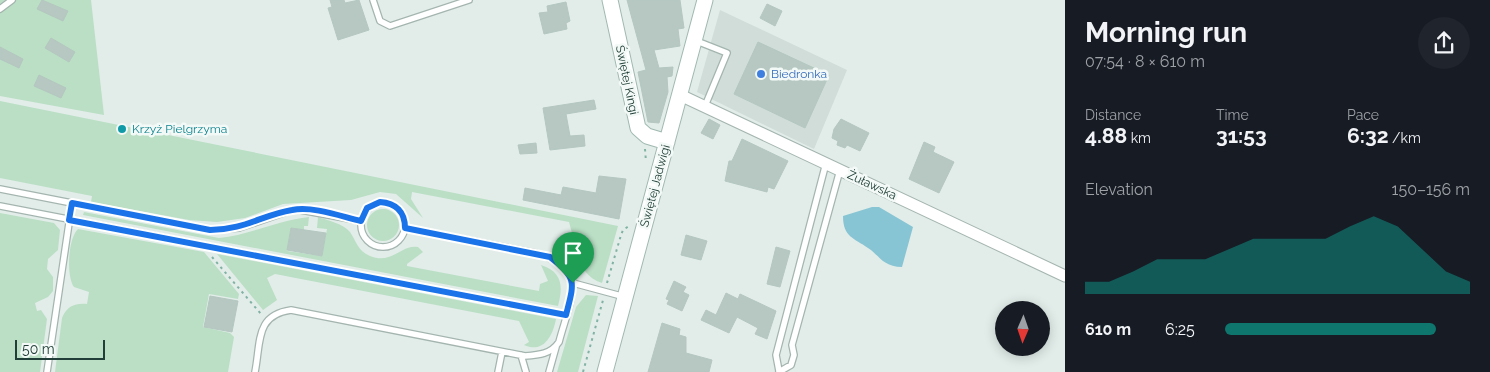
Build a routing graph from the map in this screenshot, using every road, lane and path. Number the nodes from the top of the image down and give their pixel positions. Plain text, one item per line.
1 (12, 0) edge
2 (373, 0) edge
3 (469, 0) edge
4 (610, 0) edge
5 (705, 0) edge
6 (0, 9) edge
7 (694, 40) junction
8 (680, 94) junction
9 (704, 106) junction
10 (647, 136) junction
11 (667, 142) junction
12 (826, 163) junction
13 (647, 166) dead end
14 (840, 170) junction
15 (0, 189) edge
16 (72, 203) junction
17 (0, 206) edge
18 (69, 220) junction
19 (361, 221) junction
20 (633, 223) dead end
21 (405, 228) junction
22 (221, 266) dead end
23 (1065, 276) edge
24 (573, 283) junction
25 (605, 291) junction
26 (625, 296) junction
27 (566, 315) junction
28 (266, 320) junction
29 (556, 347) junction
30 (502, 352) junction
31 (521, 356) junction
32 (779, 371) edge
33 (47, 372) edge
34 (255, 372) edge
35 (498, 372) edge
36 (526, 372) edge
37 (549, 372) edge
38 (583, 372) edge
39 (605, 372) edge

1 - 6 lane
2 - 3 lane
4 - 10 main road, Świętej Kingi
5 - 7 main road, Świętej Jadwigi
7 - 8 main road, Świętej Jadwigi
7 - 9 lane
8 - 9 street, Żuławska
8 - 11 main road, Świętej Jadwigi
9 - 12 street, Żuławska
10 - 11 main road
10 - 13 path
11 - 26 main road, Świętej Jadwigi
12 - 14 street, Żuławska
12 - 32 lane
14 - 23 street, Żuławska
14 - 32 lane
15 - 16 lane
16 - 18 lane
16 - 19 lane
17 - 18 lane
18 - 27 lane
18 - 33 lane
19 - 21 lane
19 - 21 lane
20 - 25 path
21 - 24 lane
22 - 28 path
24 - 25 lane
24 - 27 lane
25 - 26 lane
25 - 38 path
26 - 39 main road, Świętej Jadwigi
27 - 29 lane
28 - 30 lane
28 - 34 lane
29 - 31 lane
29 - 37 lane
30 - 31 lane
30 - 35 lane
31 - 36 lane

